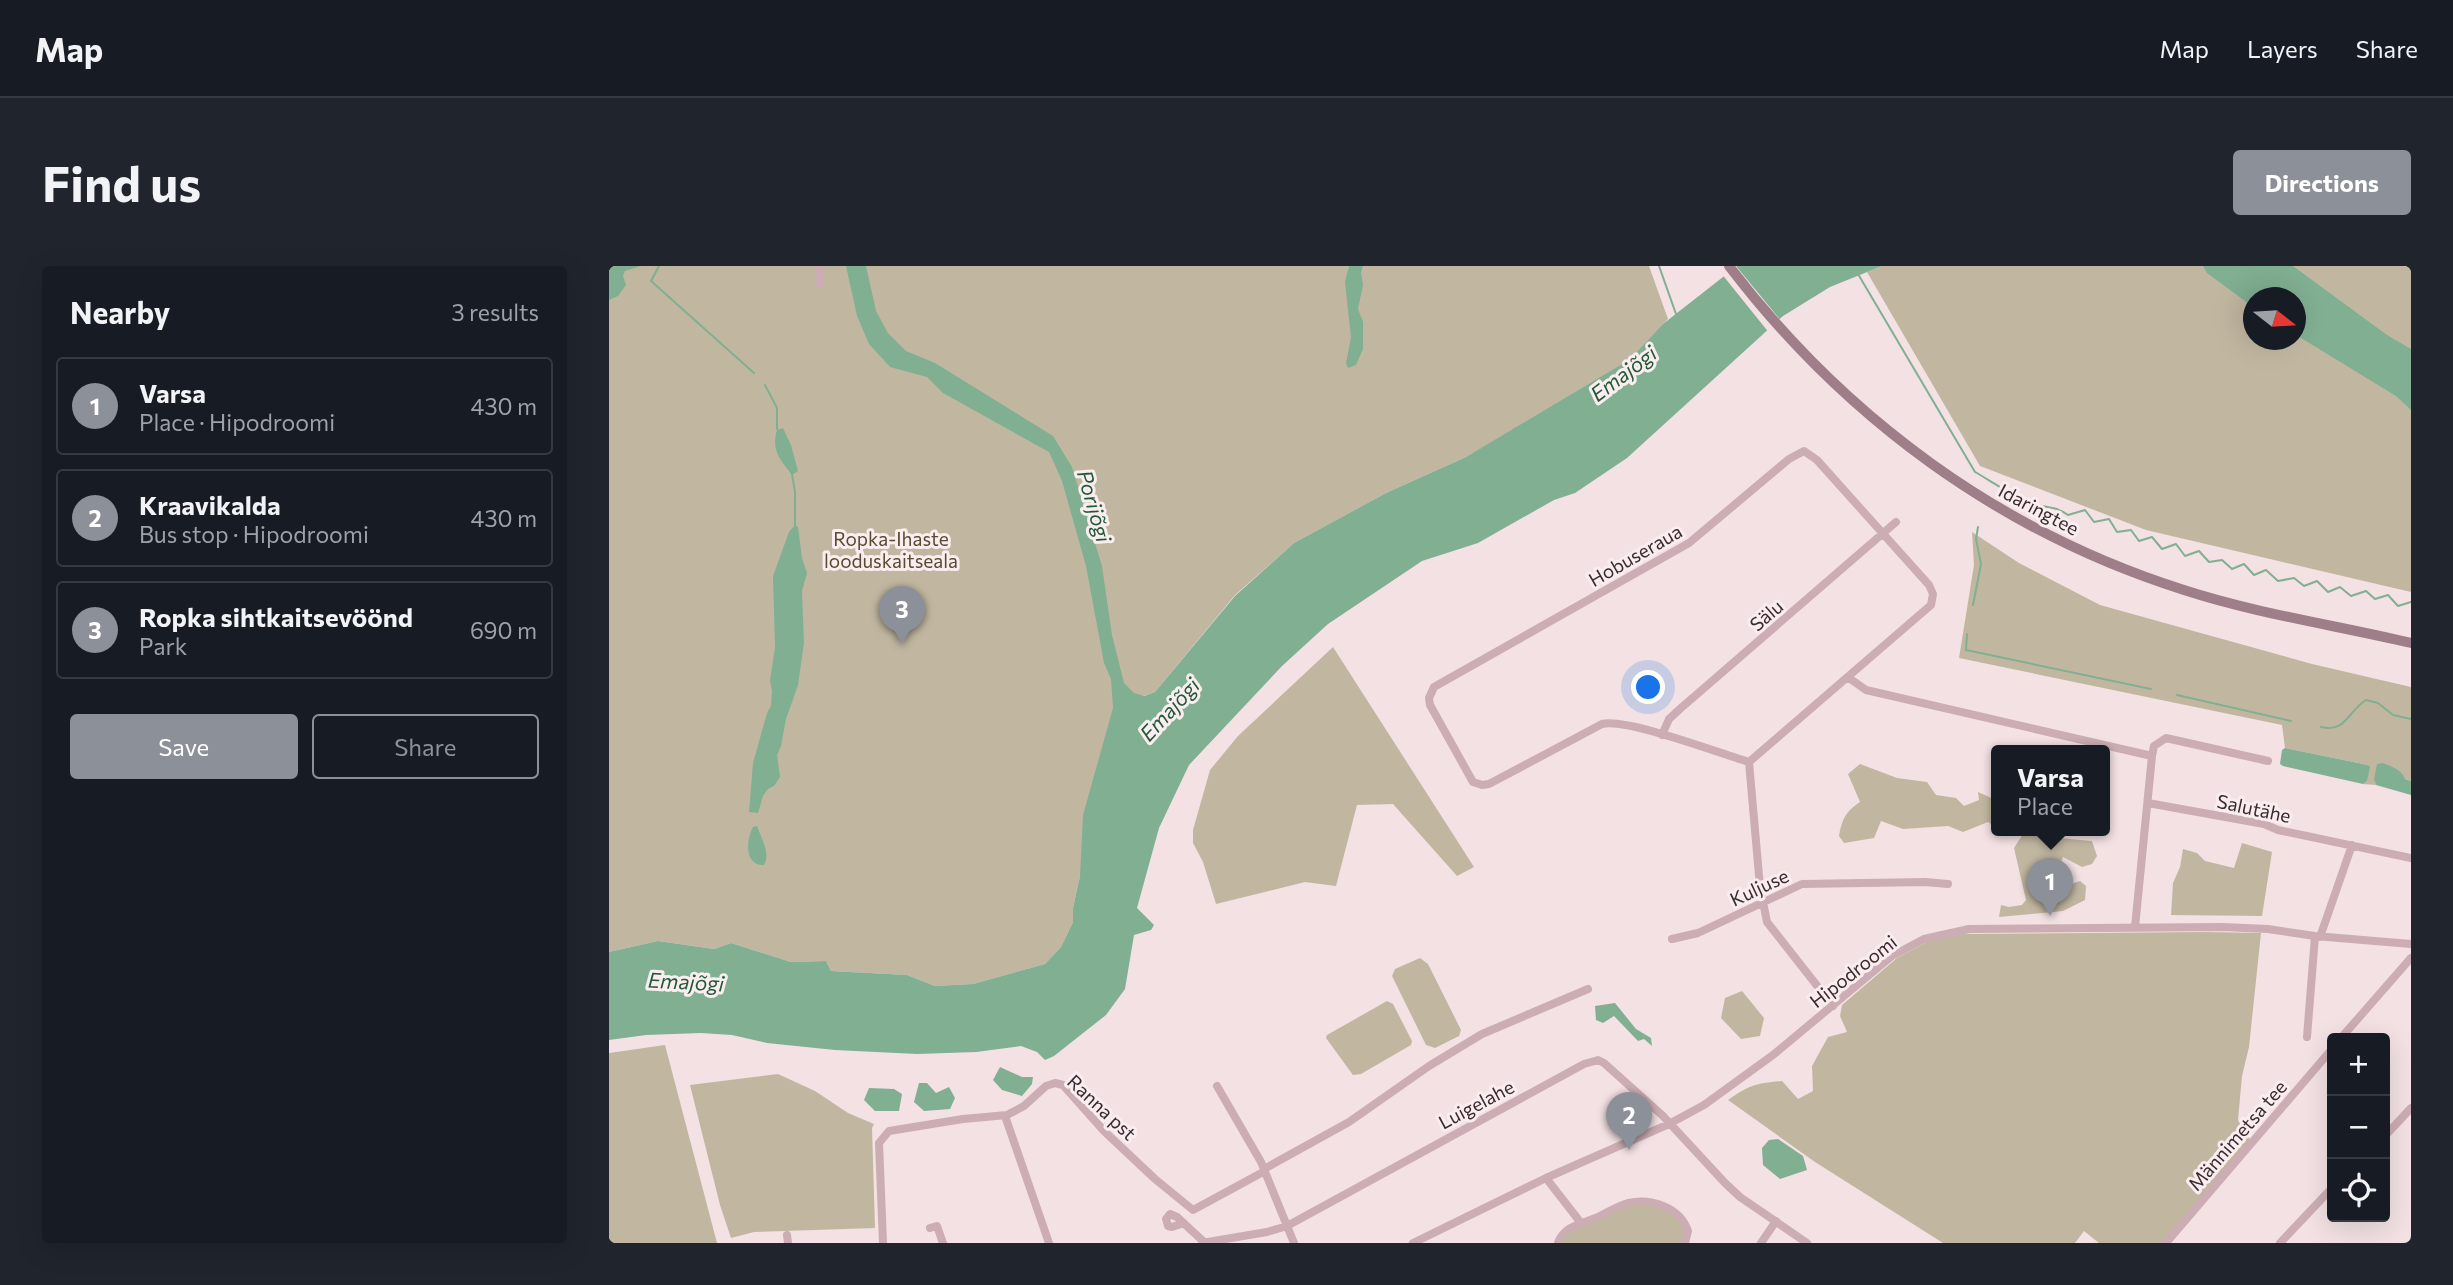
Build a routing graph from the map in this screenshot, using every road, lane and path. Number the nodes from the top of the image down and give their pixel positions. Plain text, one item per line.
1 (820, 266) edge
2 (1729, 266) edge
3 (819, 284) dead end
4 (1896, 522) dead end
5 (1882, 533) junction
6 (2411, 643) edge
7 (1849, 678) junction
8 (1662, 735) junction
9 (2101, 745) edge
10 (2110, 747) edge
11 (2152, 757) junction
12 (2268, 761) dead end
13 (1749, 762) junction
14 (2148, 803) junction
15 (2353, 845) junction
16 (2411, 858) edge
17 (1948, 884) dead end
18 (1763, 903) junction
19 (2135, 927) junction
20 (2318, 936) junction
21 (1672, 939) dead end
22 (2411, 944) edge
23 (2411, 958) edge
24 (1588, 989) dead end
25 (1833, 1006) junction
26 (2345, 1033) edge
27 (2307, 1037) dead end
28 (2327, 1055) edge
29 (1217, 1086) dead end
30 (2411, 1108) edge
31 (1005, 1115) junction
32 (1669, 1124) junction
33 (2390, 1131) edge
34 (1264, 1170) junction
35 (1546, 1178) junction
36 (2327, 1193) edge
37 (1776, 1221) junction
38 (1184, 1223) dead end
39 (1581, 1223) junction
40 (1287, 1226) junction
41 (930, 1228) dead end
42 (1426, 1241) edge
43 (883, 1243) edge
44 (943, 1243) edge
45 (1049, 1243) edge
46 (1203, 1243) edge
47 (1294, 1243) edge
48 (1413, 1243) edge
49 (1558, 1243) edge
50 (1685, 1243) edge
51 (1761, 1243) edge
52 (1807, 1243) edge
53 (2166, 1243) edge
54 (2280, 1243) edge

1 - 3 street
2 - 6 main road, Idaringtee
4 - 5 street, Sälu
5 - 7 street, Hobuseraua
5 - 8 street, Sälu
5 - 8 street, Hobuseraua
7 - 9 street
7 - 13 street, Hobuseraua
8 - 13 street, Hobuseraua
10 - 11 street
11 - 12 street
11 - 14 street
13 - 18 street
14 - 15 street, Salutähe
14 - 19 street
15 - 16 street, Salutähe
15 - 20 street
17 - 18 street, Kuljuse
18 - 21 street, Kuljuse
18 - 25 street
19 - 20 street, Hipodroomi
19 - 25 street, Hipodroomi
20 - 22 street, Hipodroomi
20 - 27 street
23 - 26 street
24 - 34 street
25 - 32 street, Hipodroomi
28 - 53 street, Männimetsa tee
29 - 34 street
30 - 33 street
31 - 34 street, Ranna pst
31 - 43 street, Ranna pst
31 - 45 street
32 - 35 street, Hipodroomi
32 - 37 street, Luigelahe
32 - 40 street, Luigelahe
34 - 40 street
35 - 39 street
35 - 42 street, Hipodroomi
36 - 54 street
37 - 51 street
37 - 52 street, Luigelahe
38 - 46 street
39 - 49 street
39 - 50 street
40 - 46 street, Luigelahe
40 - 47 street
41 - 44 street
42 - 48 street, Hipodroomi

